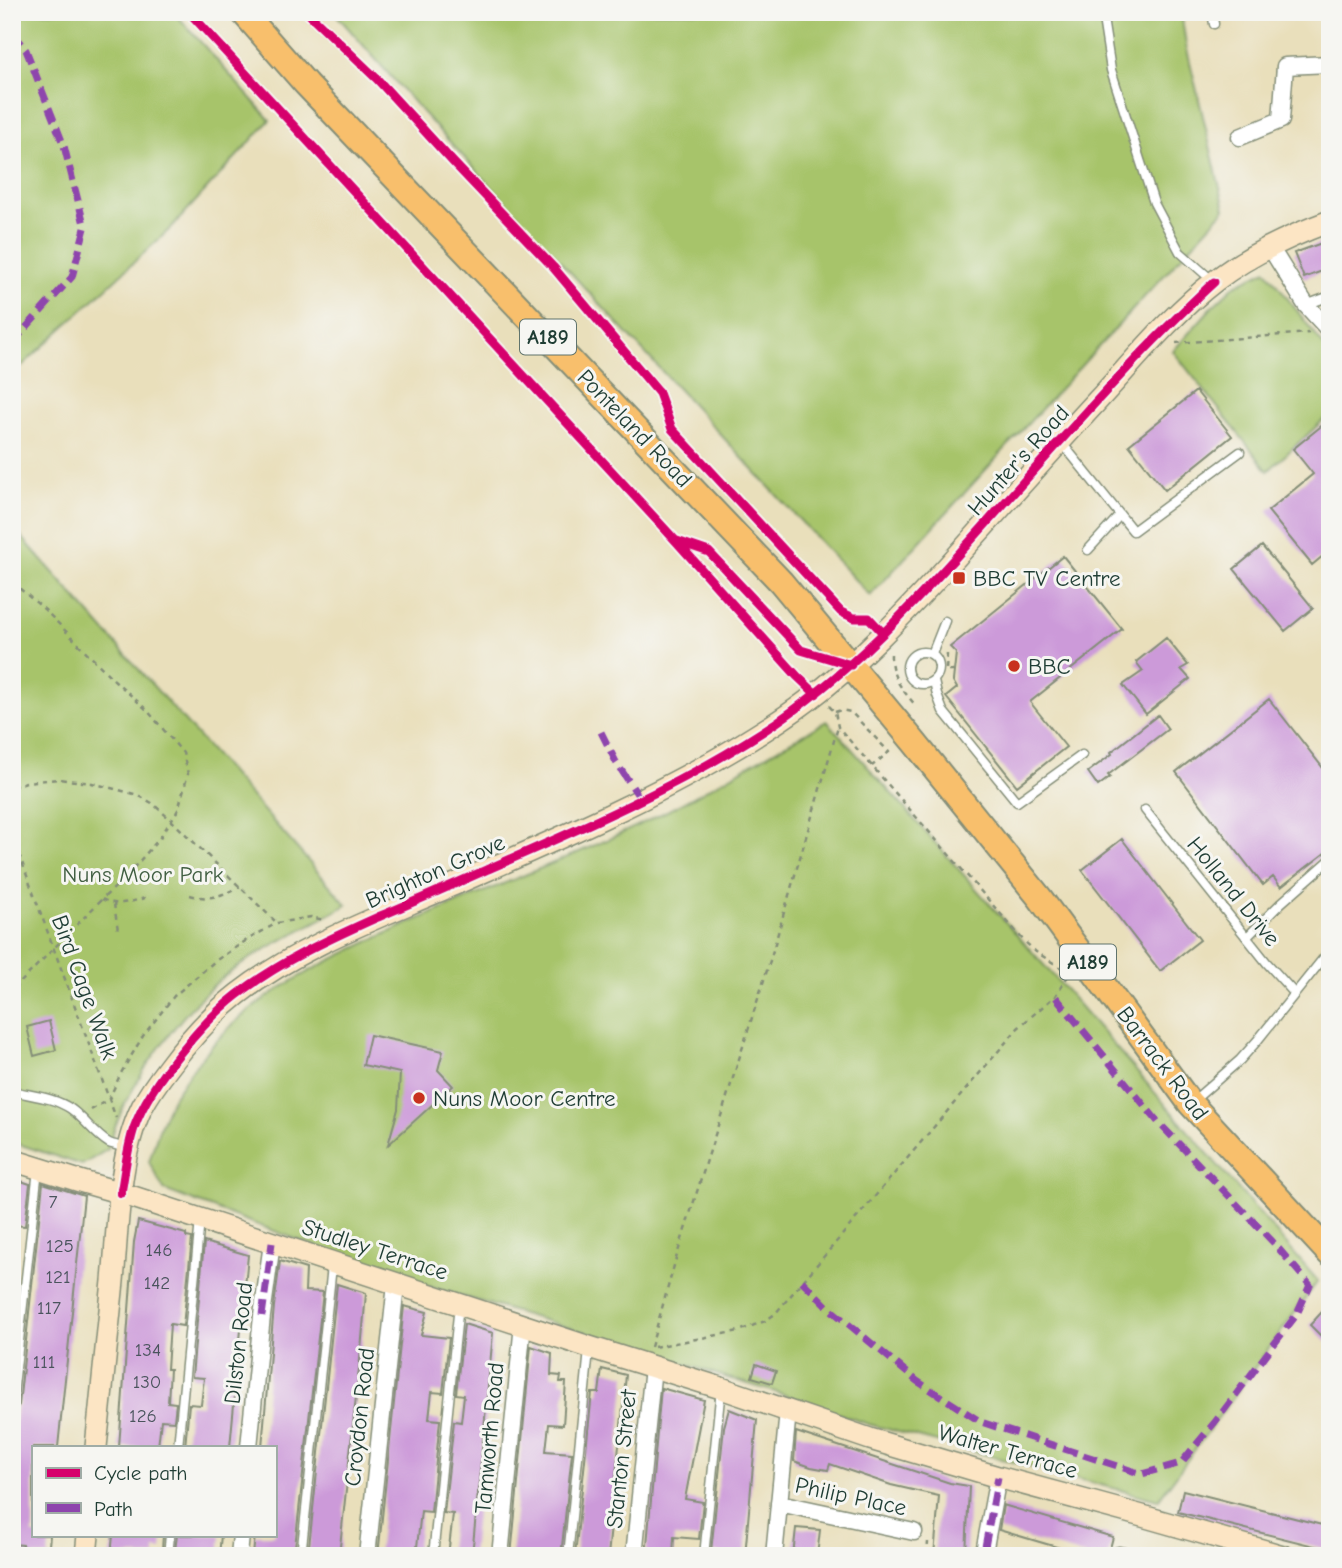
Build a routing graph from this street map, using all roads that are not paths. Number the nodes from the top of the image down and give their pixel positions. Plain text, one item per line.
1 (243, 12) edge
2 (1102, 12) edge
3 (1212, 12) edge
4 (1214, 24) dead end
5 (1330, 64) edge
6 (1240, 137) dead end
7 (1330, 221) edge
8 (1270, 247) junction
9 (1214, 282) junction
10 (1330, 296) edge
11 (1306, 304) junction
12 (1323, 331) edge
13 (1060, 441) junction
14 (1240, 452) dead end
15 (1120, 515) junction
16 (1088, 550) dead end
17 (944, 621) dead end
18 (932, 654) junction
19 (851, 664) junction
20 (934, 681) junction
21 (1082, 755) dead end
22 (1145, 810) dead end
23 (1330, 860) edge
24 (1247, 937) junction
25 (1330, 950) edge
26 (1295, 993) junction
27 (12, 1091) edge
28 (1190, 1104) junction
29 (128, 1148) junction
30 (12, 1160) edge
31 (38, 1168) junction
32 (121, 1193) junction
33 (200, 1219) junction
34 (272, 1243) junction
35 (1330, 1254) edge
36 (332, 1263) junction
37 (396, 1284) junction
38 (459, 1304) junction
39 (523, 1324) junction
40 (589, 1347) junction
41 (653, 1367) junction
42 (721, 1388) junction
43 (12, 1404) edge
44 (788, 1411) junction
45 (96, 1446) edge
46 (178, 1446) edge
47 (249, 1446) edge
48 (998, 1477) junction
49 (779, 1503) junction
50 (914, 1532) dead end
51 (88, 1536) edge
52 (170, 1536) edge
53 (241, 1536) edge
54 (985, 1547) dead end
55 (1274, 1554) edge
56 (86, 1556) edge
57 (168, 1556) edge
58 (239, 1556) edge
59 (301, 1556) edge
60 (367, 1556) edge
61 (433, 1556) edge
62 (500, 1556) edge
63 (568, 1556) edge
64 (634, 1556) edge
65 (704, 1556) edge
66 (774, 1556) edge

1 - 19 main road, Ponteland Road / A189
2 - 9 lane
3 - 4 lane
5 - 6 street
7 - 8 street, Hunter's Road
8 - 9 street, Hunter's Road
8 - 11 street
9 - 13 street, Hunter's Road
10 - 11 lane
11 - 12 street
13 - 15 lane
13 - 19 street, Hunter's Road
14 - 15 lane
15 - 16 lane
17 - 18 lane
18 - 20 lane
18 - 20 lane
19 - 28 main road, Barrack Road / A189
19 - 29 street, Brighton Grove
20 - 21 lane
22 - 24 lane, Holland Drive
23 - 24 lane
24 - 26 lane, Holland Drive
25 - 26 lane
26 - 28 lane
27 - 29 lane
28 - 35 main road, Barrack Road / A189
29 - 32 street, Brighton Grove
30 - 31 street, Studley Terrace
31 - 32 street, Studley Terrace
31 - 43 lane
32 - 33 street, Studley Terrace
32 - 45 street, Brighton Grove
33 - 34 street, Studley Terrace
33 - 46 lane
34 - 36 street, Studley Terrace
34 - 47 street, Dilston Road
36 - 37 street, Studley Terrace
36 - 59 lane
37 - 38 street, Studley Terrace
37 - 60 street, Croydon Road
38 - 39 street, Studley Terrace
38 - 61 lane
39 - 40 street, Studley Terrace
39 - 62 street, Tamworth Road
40 - 41 street, Studley Terrace
40 - 63 lane
41 - 42 street, Studley Terrace
41 - 64 street, Stanton Street
42 - 44 street, Walter Terrace
42 - 65 lane
44 - 48 street, Walter Terrace
44 - 49 street
48 - 54 street
48 - 55 street, Walter Terrace
49 - 50 street, Philip Place
49 - 66 street
51 - 56 street
52 - 57 lane
53 - 58 street

